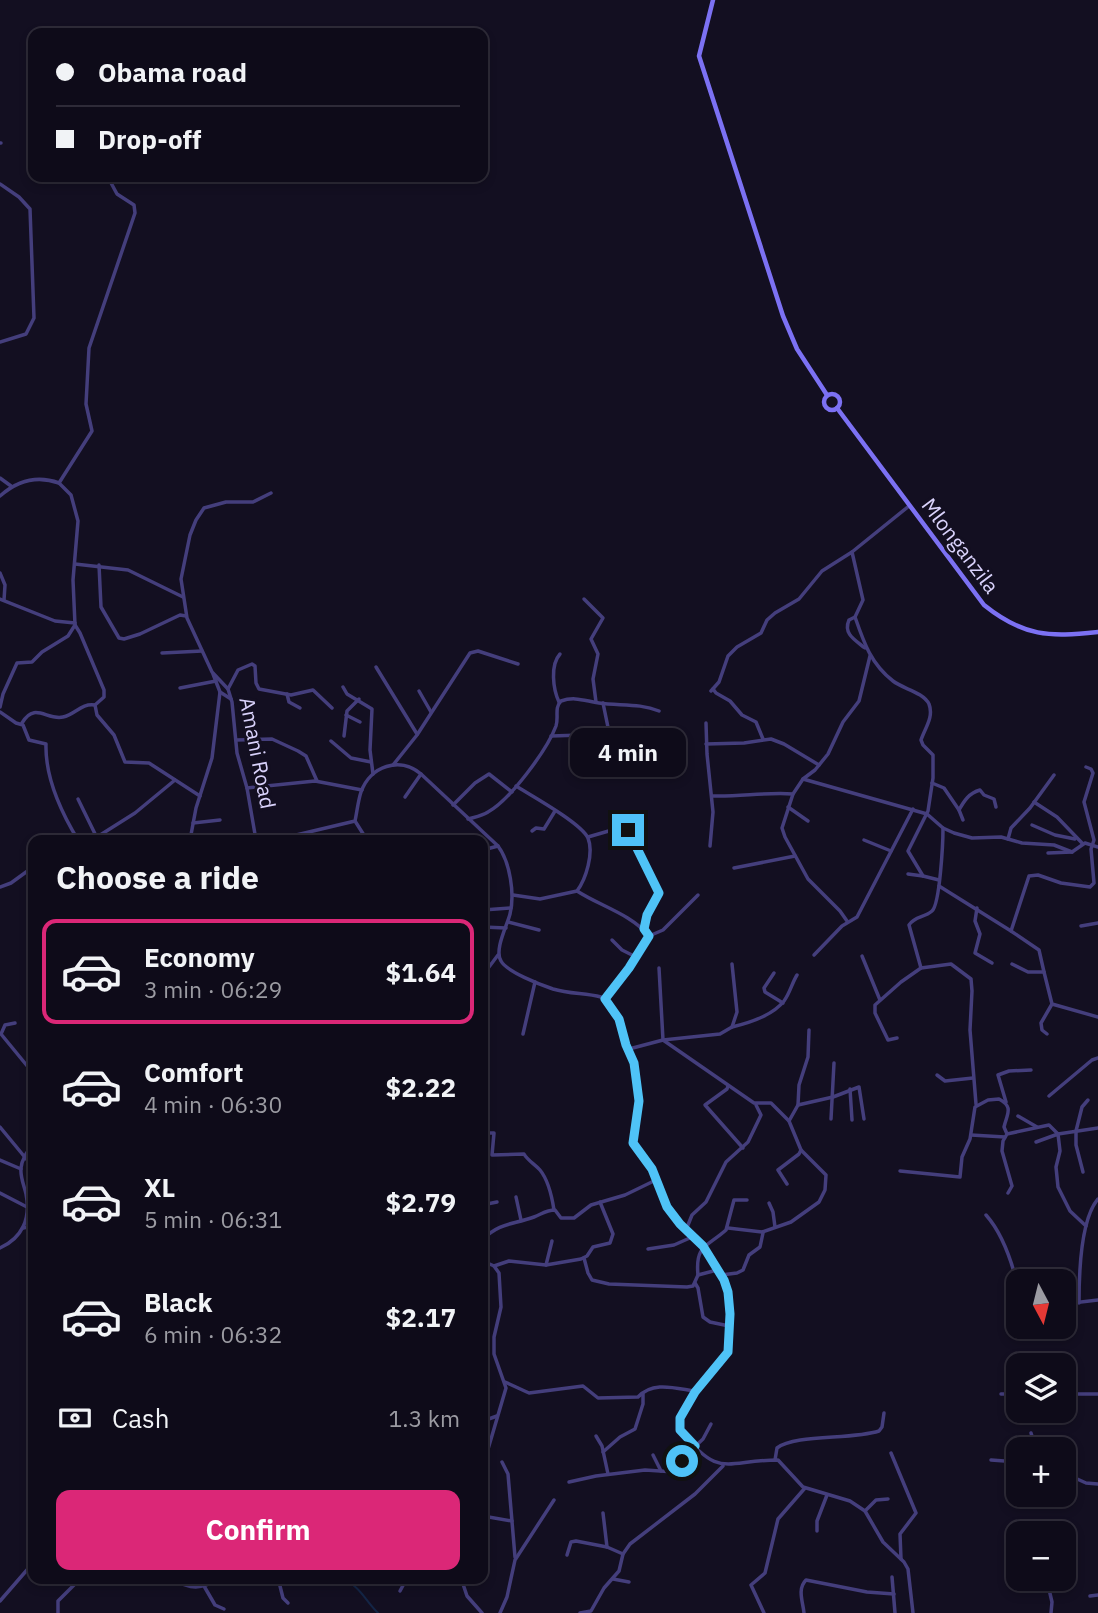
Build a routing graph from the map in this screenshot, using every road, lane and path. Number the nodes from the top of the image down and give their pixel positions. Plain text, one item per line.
1 (713, 0) edge
2 (111, 182) edge
3 (0, 184) edge
4 (0, 342) edge
5 (827, 395) junction
6 (837, 408) junction
7 (0, 478) edge
8 (59, 483) junction
9 (11, 486) junction
10 (271, 493) dead end
11 (0, 496) edge
12 (909, 506) junction
13 (852, 552) junction
14 (75, 564) junction
15 (99, 565) junction
16 (0, 573) edge
17 (183, 597) junction
18 (584, 598) dead end
19 (2, 600) edge
20 (186, 615) junction
21 (855, 617) junction
22 (75, 624) junction
23 (1098, 632) edge
24 (866, 648) junction
25 (202, 651) junction
26 (162, 653) dead end
27 (560, 654) dead end
28 (870, 656) junction
29 (519, 664) dead end
30 (376, 667) dead end
31 (212, 672) junction
32 (216, 681) junction
33 (343, 687) dead end
34 (180, 688) dead end
35 (228, 690) junction
36 (419, 691) dead end
37 (220, 692) junction
38 (287, 694) junction
39 (231, 699) junction
40 (359, 699) junction
41 (559, 702) junction
42 (596, 702) junction
43 (603, 703) junction
44 (95, 705) junction
45 (0, 707) edge
46 (300, 708) dead end
47 (332, 708) dead end
48 (659, 711) dead end
49 (0, 712) edge
50 (431, 712) junction
51 (346, 715) junction
52 (359, 722) dead end
53 (706, 723) dead end
54 (21, 724) junction
55 (417, 735) junction
56 (344, 736) dead end
57 (551, 736) junction
58 (637, 736) dead end
59 (763, 739) junction
60 (236, 740) junction
61 (331, 741) dead end
62 (706, 744) junction
63 (371, 762) junction
64 (662, 763) dead end
65 (393, 765) junction
66 (819, 765) junction
67 (616, 766) junction
68 (1086, 767) dead end
69 (644, 770) junction
70 (373, 774) junction
71 (421, 774) junction
72 (1054, 775) dead end
73 (803, 779) junction
74 (175, 780) junction
75 (317, 781) junction
76 (932, 783) junction
77 (516, 786) junction
78 (247, 788) junction
79 (362, 790) junction
80 (512, 792) junction
81 (793, 794) junction
82 (200, 796) junction
83 (712, 796) junction
84 (405, 797) dead end
85 (78, 799) dead end
86 (1034, 802) junction
87 (453, 805) junction
88 (788, 807) junction
89 (996, 807) dead end
90 (913, 809) junction
91 (958, 810) junction
92 (555, 811) junction
93 (927, 814) junction
94 (468, 819) junction
95 (220, 820) dead end
96 (963, 820) dead end
97 (355, 821) junction
98 (808, 821) dead end
99 (193, 823) junction
100 (1032, 825) dead end
101 (943, 828) junction
102 (532, 831) dead end
103 (75, 835) edge
104 (96, 835) edge
105 (104, 835) edge
106 (191, 835) edge
107 (255, 835) edge
108 (296, 835) edge
109 (365, 835) edge
110 (486, 835) edge
111 (488, 837) edge
112 (587, 837) junction
113 (1008, 839) junction
114 (864, 840) dead end
115 (1079, 841) junction
116 (1096, 843) edge
117 (498, 846) junction
118 (710, 846) dead end
119 (488, 849) edge
120 (891, 851) junction
121 (1072, 852) junction
122 (1048, 853) dead end
123 (795, 856) junction
124 (734, 868) dead end
125 (28, 871) edge
126 (908, 874) dead end
127 (923, 876) junction
128 (939, 880) junction
129 (939, 886) junction
130 (0, 887) edge
131 (577, 891) junction
132 (513, 895) junction
133 (698, 895) dead end
134 (511, 908) junction
135 (977, 908) junction
136 (488, 910) edge
137 (847, 921) junction
138 (508, 922) junction
139 (1098, 923) edge
140 (1081, 926) dead end
141 (488, 927) edge
142 (506, 928) junction
143 (644, 929) junction
144 (539, 930) dead end
145 (1012, 931) junction
146 (649, 936) junction
147 (612, 940) dead end
148 (498, 955) junction
149 (814, 955) dead end
150 (862, 956) dead end
151 (636, 957) junction
152 (992, 963) dead end
153 (732, 964) dead end
154 (1012, 964) dead end
155 (488, 968) edge
156 (659, 968) dead end
157 (921, 968) junction
158 (1044, 972) junction
159 (774, 973) dead end
160 (797, 975) dead end
161 (535, 982) junction
162 (605, 999) junction
163 (880, 1000) junction
164 (783, 1003) junction
165 (1052, 1004) junction
166 (1098, 1017) edge
167 (15, 1023) dead end
168 (732, 1027) junction
169 (809, 1030) dead end
170 (523, 1034) dead end
171 (1047, 1034) dead end
172 (897, 1038) dead end
173 (663, 1040) junction
174 (629, 1049) junction
175 (1098, 1058) edge
176 (834, 1063) dead end
177 (28, 1066) edge
178 (1031, 1070) dead end
179 (937, 1075) dead end
180 (973, 1078) junction
181 (728, 1086) junction
182 (850, 1089) junction
183 (1049, 1096) dead end
184 (833, 1097) junction
185 (1088, 1100) dead end
186 (756, 1104) junction
187 (976, 1104) junction
188 (1006, 1104) junction
189 (798, 1105) junction
190 (1018, 1116) dead end
191 (831, 1119) dead end
192 (864, 1119) dead end
193 (852, 1120) dead end
194 (789, 1121) junction
195 (0, 1127) edge
196 (1037, 1127) junction
197 (1098, 1128) edge
198 (1076, 1131) junction
199 (488, 1133) edge
200 (1058, 1134) junction
201 (971, 1135) junction
202 (1006, 1136) junction
203 (1036, 1142) dead end
204 (743, 1148) junction
205 (801, 1150) junction
206 (28, 1151) edge
207 (24, 1157) junction
208 (0, 1160) edge
209 (28, 1161) edge
210 (21, 1168) junction
211 (900, 1171) dead end
212 (1083, 1172) dead end
213 (658, 1179) junction
214 (788, 1184) dead end
215 (0, 1193) edge
216 (1008, 1193) dead end
217 (516, 1197) dead end
218 (1098, 1199) edge
219 (747, 1200) dead end
220 (497, 1202) dead end
221 (600, 1202) junction
222 (769, 1203) dead end
223 (488, 1204) edge
224 (27, 1207) junction
225 (554, 1210) junction
226 (986, 1215) dead end
227 (521, 1220) junction
228 (1086, 1226) junction
229 (28, 1227) edge
230 (775, 1227) junction
231 (23, 1228) junction
232 (728, 1228) junction
233 (685, 1230) junction
234 (765, 1231) junction
235 (488, 1235) edge
236 (692, 1237) junction
237 (552, 1241) dead end
238 (703, 1246) junction
239 (0, 1248) edge
240 (648, 1249) dead end
241 (584, 1258) junction
242 (488, 1263) edge
243 (546, 1265) junction
244 (495, 1266) junction
245 (1013, 1269) edge
246 (719, 1273) junction
247 (698, 1275) junction
248 (695, 1283) junction
249 (1098, 1300) edge
250 (1076, 1303) edge
251 (1079, 1303) junction
252 (729, 1326) junction
253 (505, 1382) junction
254 (643, 1392) junction
255 (695, 1392) junction
256 (1001, 1394) dead end
257 (1006, 1394) edge
258 (1076, 1394) edge
259 (1098, 1394) edge
260 (884, 1413) dead end
261 (497, 1416) junction
262 (488, 1419) edge
263 (711, 1424) dead end
264 (1031, 1433) dead end
265 (596, 1436) dead end
266 (1032, 1437) edge
267 (695, 1446) junction
268 (603, 1452) junction
269 (891, 1453) dead end
270 (488, 1454) edge
271 (653, 1455) dead end
272 (775, 1460) junction
273 (991, 1460) dead end
274 (1006, 1461) edge
275 (502, 1462) dead end
276 (723, 1466) junction
277 (661, 1471) junction
278 (608, 1474) junction
279 (1076, 1478) edge
280 (569, 1482) dead end
281 (1098, 1484) edge
282 (805, 1488) junction
283 (827, 1495) junction
284 (888, 1499) dead end
285 (554, 1500) dead end
286 (865, 1511) junction
287 (603, 1513) dead end
288 (488, 1517) edge
289 (512, 1521) junction
290 (817, 1531) dead end
291 (607, 1547) junction
292 (623, 1554) junction
293 (567, 1555) dead end
294 (901, 1559) junction
295 (516, 1560) junction
296 (28, 1569) edge
297 (892, 1577) dead end
298 (613, 1579) junction
299 (629, 1582) dead end
300 (75, 1584) edge
301 (183, 1584) edge
302 (209, 1584) edge
303 (280, 1584) edge
304 (404, 1584) edge
305 (463, 1584) edge
306 (204, 1586) junction
307 (400, 1591) dead end
308 (1049, 1591) edge
309 (894, 1594) junction
310 (1098, 1595) edge
311 (1090, 1596) dead end
312 (0, 1601) edge
313 (288, 1603) dead end
314 (224, 1609) dead end
315 (58, 1613) edge
316 (482, 1613) edge
317 (500, 1613) edge
318 (580, 1613) edge
319 (764, 1613) edge
320 (804, 1613) edge
321 (895, 1613) edge
322 (913, 1613) edge
323 (1051, 1613) edge

1 - 5 street
2 - 8 street
3 - 4 street
5 - 6 street
5 - 6 street
6 - 12 street, Mlonganzila
7 - 9 street
8 - 9 street
8 - 14 street
9 - 11 street
10 - 17 street, Amani Road
12 - 13 street
12 - 23 street, Mlonganzila
13 - 21 street
13 - 59 street
14 - 15 street
14 - 22 street
15 - 17 street
15 - 20 street
16 - 19 street
17 - 20 street, Amani Road
18 - 42 street
19 - 22 street
20 - 25 street, Amani Road
21 - 24 street
21 - 24 street
22 - 44 street
22 - 45 street
24 - 28 street
25 - 26 street
25 - 31 street, Amani Road
27 - 41 street
28 - 66 street
28 - 76 street
29 - 50 street
30 - 55 street
31 - 32 street
31 - 35 street, Amani Road
32 - 34 street
32 - 37 street
33 - 40 street
35 - 38 street
35 - 39 street, Amani Road
36 - 50 street
37 - 39 street
37 - 82 street
38 - 46 street
38 - 47 street
39 - 60 street, Amani Road
40 - 51 street
40 - 63 street
41 - 42 street
41 - 57 street
42 - 43 street
43 - 48 street
43 - 67 street
44 - 54 street
44 - 74 street
49 - 54 street
50 - 55 street
51 - 52 street
51 - 56 street
53 - 62 street
54 - 103 street
55 - 65 street
57 - 67 street
57 - 77 street
58 - 69 street
59 - 62 street
59 - 66 street
60 - 75 street
60 - 78 street, Amani Road
61 - 63 street
62 - 83 street
63 - 70 street
64 - 69 street
65 - 70 street
65 - 71 street
66 - 73 street
67 - 69 street
68 - 116 street
70 - 79 street
71 - 84 street
71 - 87 street
72 - 86 street
73 - 81 street
73 - 90 street
74 - 82 street
74 - 105 street
75 - 78 street
75 - 79 street
76 - 91 street
76 - 93 street
77 - 80 street
77 - 92 street
78 - 107 street, Amani Road
79 - 97 street
80 - 87 street
80 - 94 street
81 - 83 street
81 - 88 street
82 - 99 street
83 - 118 street
85 - 104 street
86 - 113 street
86 - 115 street
87 - 94 street
88 - 98 street
88 - 123 street
89 - 91 street
90 - 93 street
90 - 120 street
91 - 96 street
92 - 102 street
92 - 112 street
93 - 101 street
93 - 127 street
94 - 110 street
95 - 99 street
97 - 108 street
97 - 109 street
99 - 106 street
100 - 115 street
101 - 113 street
101 - 128 street
111 - 117 street
112 - 131 street
112 - 143 street
113 - 121 street
114 - 120 street
115 - 116 street
115 - 121 street
116 - 145 street
117 - 119 street
117 - 132 street
120 - 137 street
121 - 122 street
123 - 124 street
123 - 137 street
125 - 130 street
126 - 127 street
127 - 128 street
128 - 129 street
129 - 135 street
129 - 157 street
131 - 132 street
131 - 143 street
132 - 134 street
133 - 146 street
134 - 136 street
134 - 138 street
135 - 145 street
135 - 152 street
137 - 149 street
138 - 142 street
138 - 144 street
139 - 140 street
141 - 142 street
142 - 148 street
143 - 146 street
145 - 158 street
146 - 151 street
147 - 151 street
148 - 155 street
148 - 161 street
150 - 163 street
151 - 162 street
153 - 168 street
154 - 158 street
156 - 173 street
157 - 163 street
157 - 180 street
158 - 165 street
159 - 164 street
160 - 164 street
161 - 162 street
161 - 170 street
162 - 174 street
163 - 172 street
164 - 168 street
165 - 166 street
165 - 171 street
167 - 177 street
168 - 173 street
169 - 189 street
173 - 174 street
173 - 181 street
174 - 213 street
175 - 183 street
176 - 184 street
178 - 188 street
179 - 180 street
180 - 187 street
181 - 186 street
181 - 204 street
182 - 184 street
182 - 192 street
182 - 193 street
184 - 189 street
184 - 191 street
185 - 198 street
186 - 194 street
186 - 204 street
187 - 188 street
187 - 201 street
188 - 202 street
189 - 194 street
190 - 196 street
194 - 205 street
195 - 207 street
196 - 200 street
196 - 202 street
197 - 198 street
198 - 200 street
198 - 212 street
199 - 225 street
200 - 203 street
200 - 228 street
201 - 202 street
201 - 211 street
202 - 216 street
204 - 233 street
205 - 214 street
205 - 230 street
206 - 207 street
207 - 209 street
207 - 210 street
208 - 210 street
210 - 224 street
213 - 221 street
213 - 233 street
215 - 224 street
217 - 227 street
218 - 228 street
219 - 232 street
220 - 223 street
221 - 225 street
221 - 241 street
222 - 230 street
224 - 231 street
225 - 227 street
226 - 245 street
227 - 235 street
228 - 251 street
229 - 231 street
230 - 234 street
231 - 239 street
232 - 234 street
232 - 238 street
233 - 236 street
234 - 246 street
236 - 238 street
236 - 240 street
237 - 243 street
238 - 246 street
238 - 247 street
241 - 243 street
241 - 248 street
242 - 244 street
243 - 244 street
244 - 253 street
246 - 247 street
246 - 252 street
247 - 248 street
248 - 252 street
249 - 251 street
250 - 251 street
252 - 255 street
253 - 254 street
253 - 261 street
254 - 255 street
254 - 268 street
255 - 267 street
256 - 257 street
258 - 259 street
260 - 272 street
261 - 262 street
261 - 270 street
263 - 267 street
264 - 266 street
265 - 268 street
267 - 276 street
267 - 277 street
268 - 278 street
269 - 294 street
271 - 277 street
272 - 276 street
272 - 282 street
273 - 274 street
275 - 289 street
276 - 292 street
277 - 278 street
278 - 280 street
279 - 281 street
282 - 283 street
282 - 319 street
283 - 286 street
283 - 290 street
284 - 286 street
285 - 295 street
286 - 294 street
287 - 291 street
288 - 289 street
289 - 295 street
291 - 292 street
291 - 293 street
292 - 298 street
294 - 322 street
295 - 317 street
296 - 312 street
297 - 309 street
298 - 299 street
298 - 318 street
300 - 315 street
301 - 306 street
302 - 306 street
303 - 313 street
304 - 307 street
305 - 316 street
306 - 314 street
308 - 323 street
309 - 320 street
309 - 321 street
310 - 311 street

